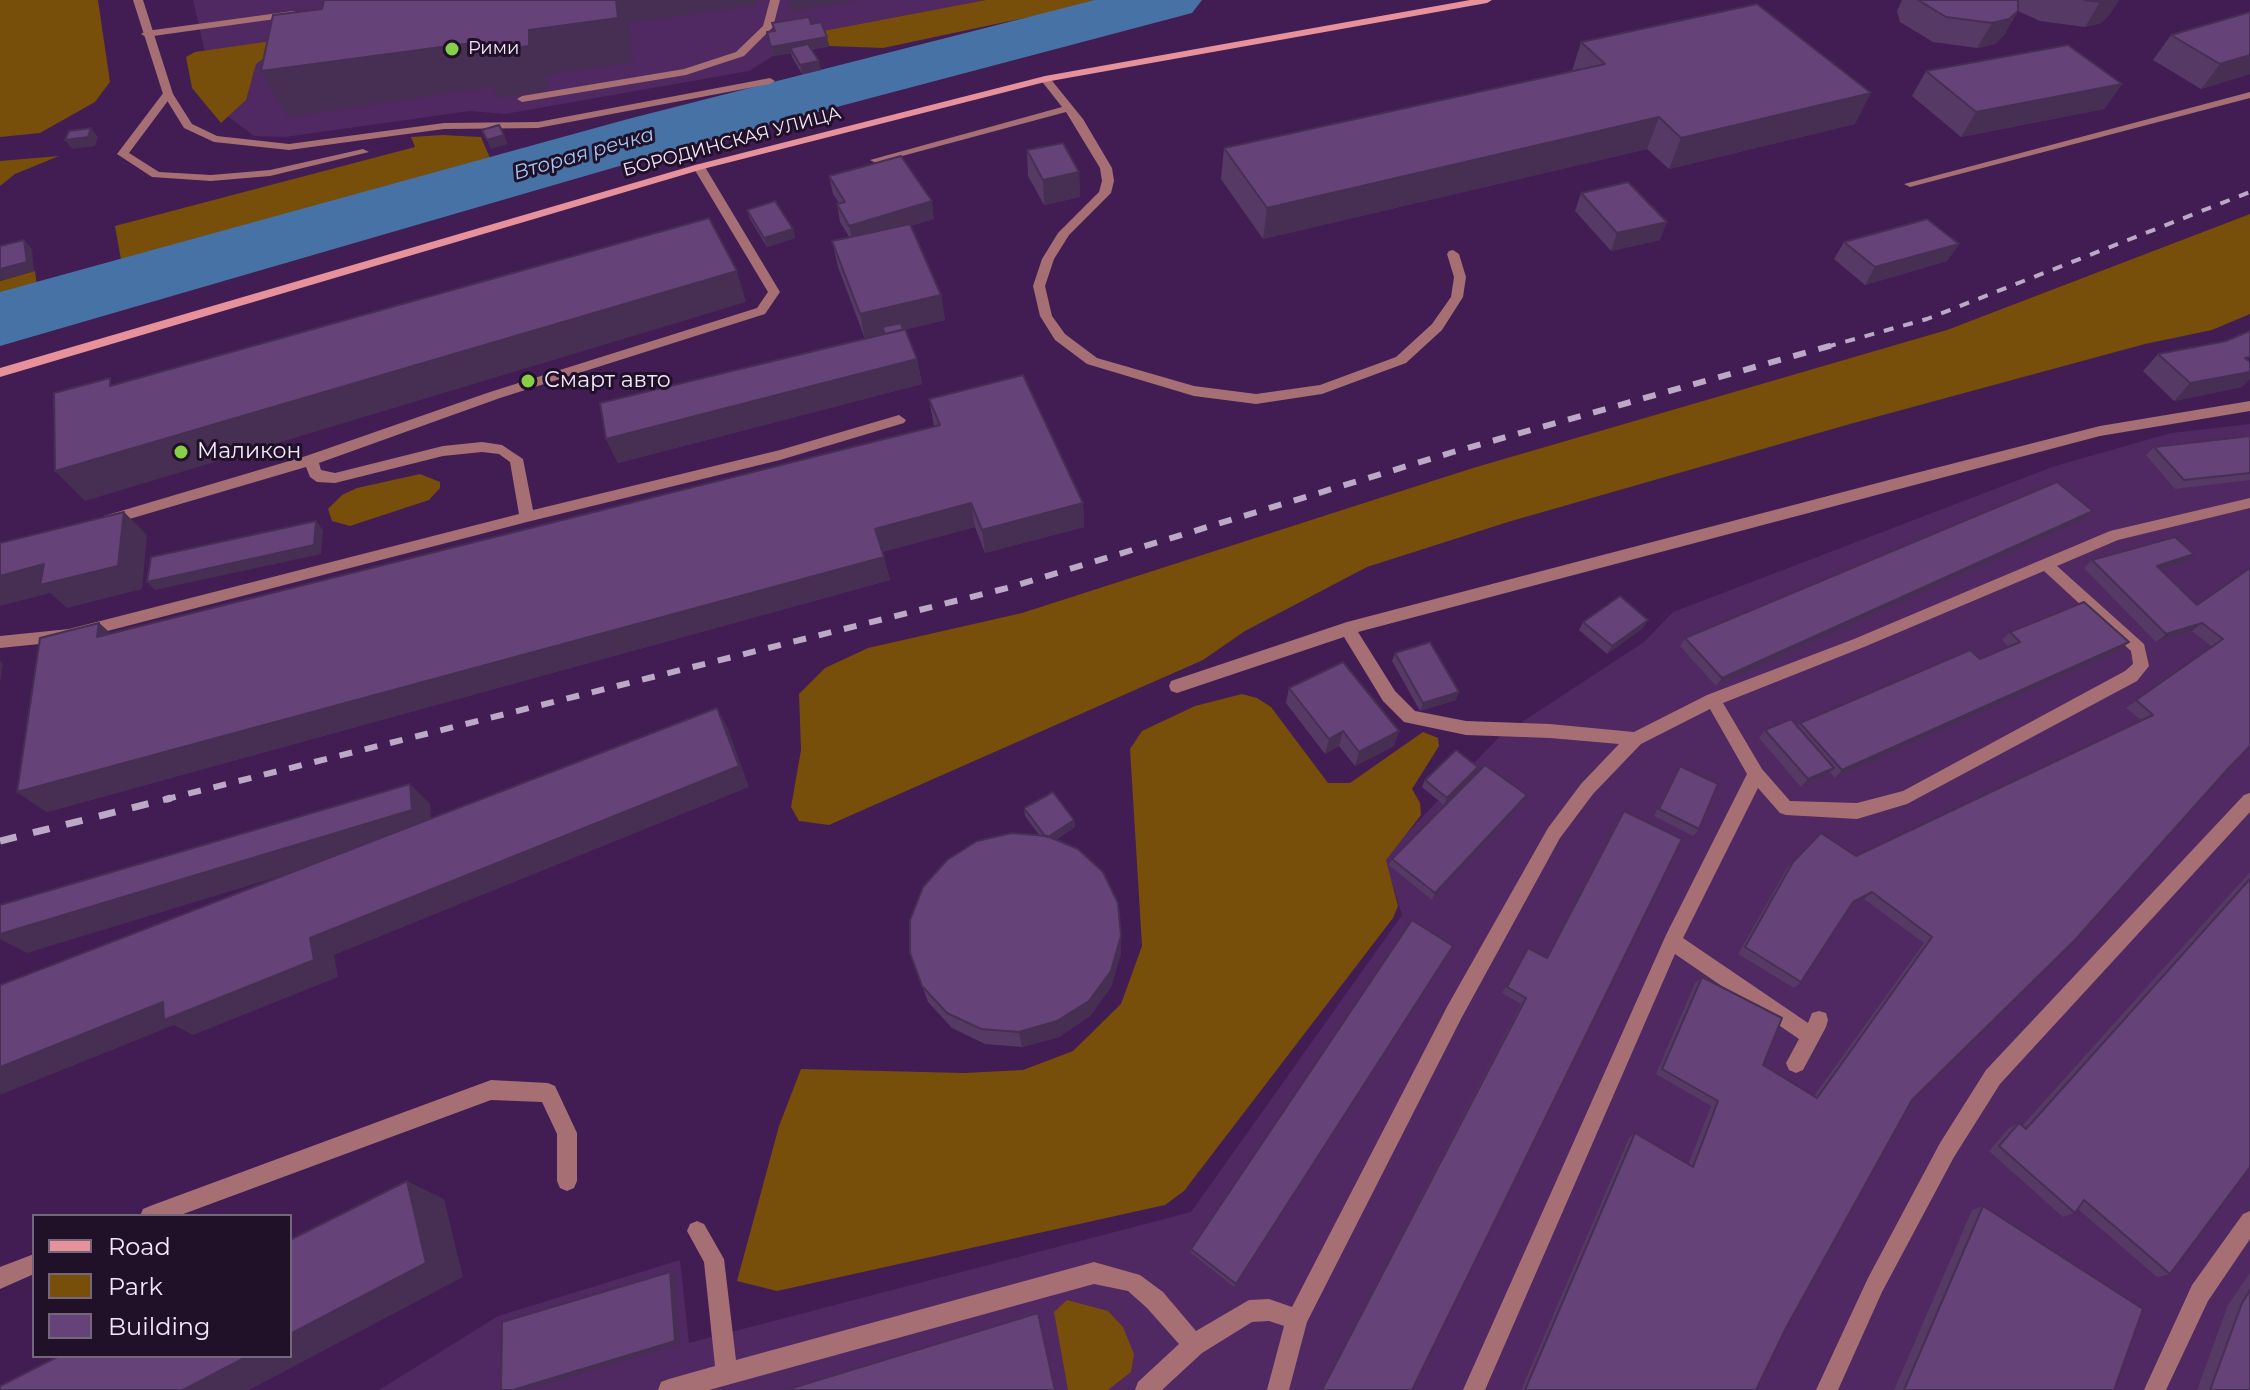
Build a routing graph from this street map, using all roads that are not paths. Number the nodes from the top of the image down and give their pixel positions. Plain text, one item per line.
1 (138, 0) edge
2 (775, 0) edge
3 (1487, 0) edge
4 (303, 12) edge
5 (146, 34) junction
6 (1045, 79) junction
7 (770, 81) dead end
8 (168, 94) junction
9 (2250, 95) edge
10 (522, 99) edge
11 (1069, 108) junction
12 (363, 152) dead end
13 (876, 160) edge
14 (699, 167) junction
15 (1910, 184) dead end
16 (1453, 254) dead end
17 (0, 373) edge
18 (2250, 406) edge
19 (899, 420) dead end
20 (311, 460) junction
21 (2250, 503) edge
22 (527, 517) junction
23 (100, 522) edge
24 (2044, 563) junction
25 (1347, 628) junction
26 (0, 642) edge
27 (1177, 686) dead end
28 (1713, 700) junction
29 (1635, 739) junction
30 (1756, 774) junction
31 (2250, 800) edge
32 (1672, 941) junction
33 (1796, 1063) dead end
34 (567, 1181) dead end
35 (155, 1214) edge
36 (2250, 1221) edge
37 (697, 1231) dead end
38 (32, 1265) edge
39 (0, 1278) edge
40 (1297, 1319) junction
41 (1194, 1345) junction
42 (727, 1374) junction
43 (669, 1390) edge
44 (1146, 1390) edge
45 (1278, 1390) edge
46 (1474, 1390) edge
47 (1827, 1390) edge
48 (2155, 1390) edge

1 - 5 street
2 - 10 street
3 - 6 main road, БОРОДИНСКАЯ УЛИЦА
4 - 5 street
5 - 8 street
6 - 11 street
6 - 14 main road, БОРОДИНСКАЯ УЛИЦА
7 - 8 street
8 - 12 street
9 - 15 street
11 - 13 street
11 - 16 street
14 - 17 main road, БОРОДИНСКАЯ УЛИЦА
14 - 20 street
18 - 25 street
19 - 22 street
20 - 22 street
20 - 23 street
21 - 24 street
22 - 26 street
24 - 28 street
24 - 30 street
25 - 27 street
25 - 29 street
28 - 29 street
28 - 30 street
29 - 40 street
30 - 32 street
31 - 47 street
32 - 33 street
32 - 46 street
34 - 35 street
36 - 48 street
37 - 42 street
38 - 39 street
40 - 41 street
40 - 45 street
41 - 42 street
41 - 44 street
42 - 43 street

